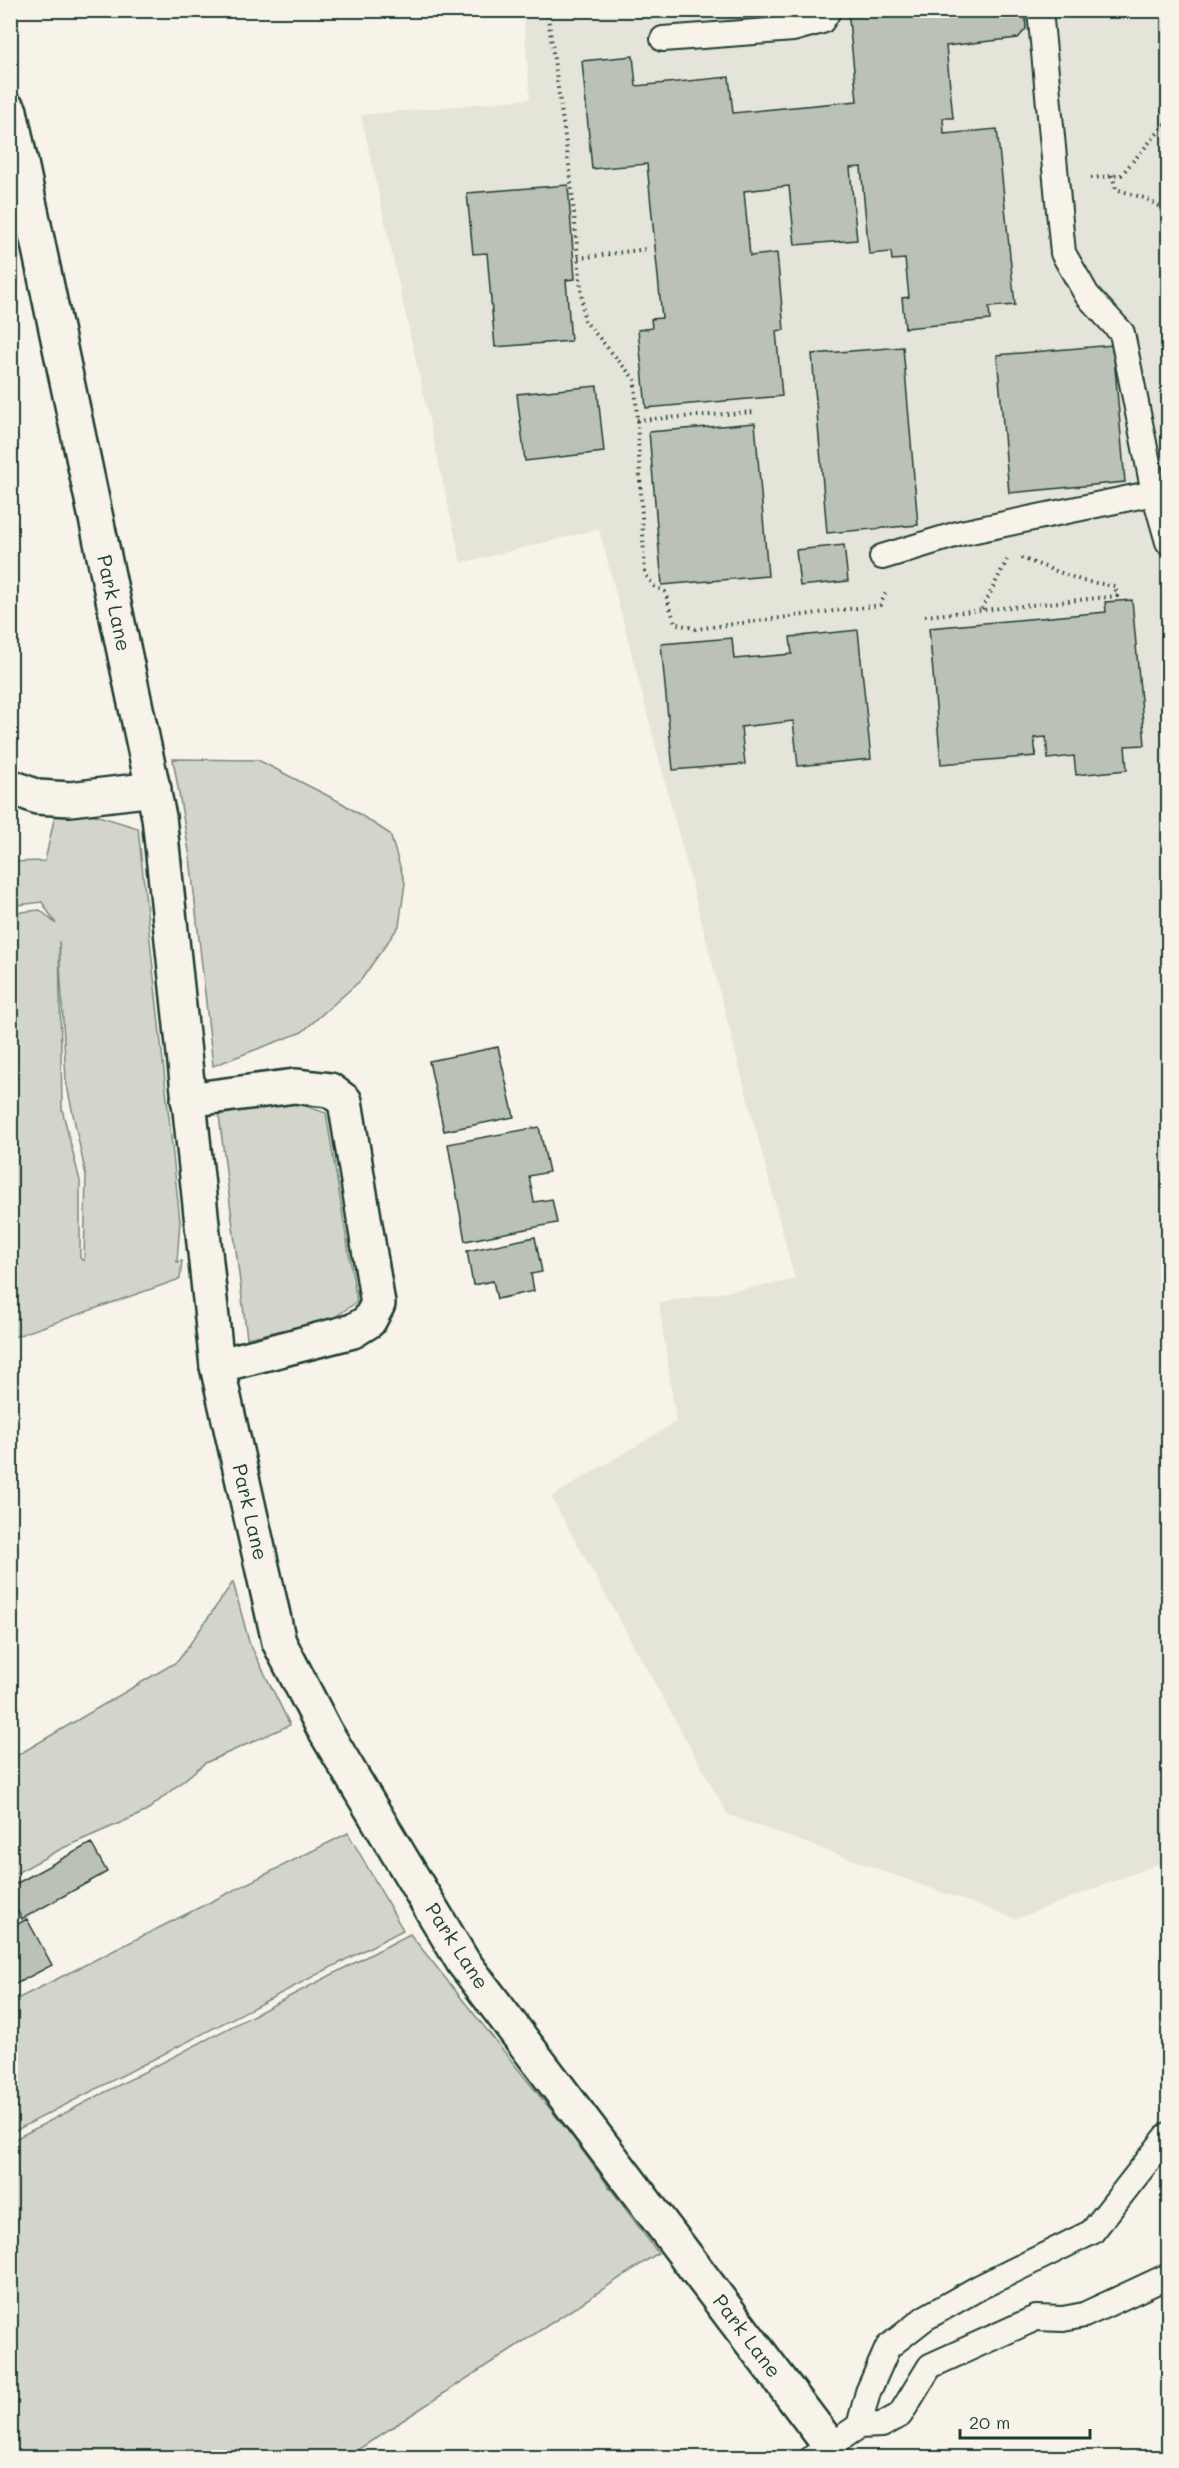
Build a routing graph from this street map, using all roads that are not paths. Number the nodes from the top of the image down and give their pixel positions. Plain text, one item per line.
1 (829, 10) edge
2 (1040, 10) edge
3 (663, 39) dead end
4 (10, 111) edge
5 (1154, 493) junction
6 (1168, 542) edge
7 (882, 557) dead end
8 (10, 786) edge
9 (154, 789) junction
10 (188, 1100) junction
11 (217, 1366) junction
12 (1168, 2135) edge
13 (1168, 2276) edge
14 (859, 2426) junction
15 (824, 2454) edge

1 - 3 lane
2 - 5 lane
4 - 9 main road, Park Lane
5 - 6 lane
5 - 7 lane
8 - 9 main road
9 - 10 main road, Park Lane
10 - 11 main road, Park Lane
10 - 11 main road
11 - 15 main road, Park Lane
12 - 14 lane
13 - 14 lane
14 - 15 lane

